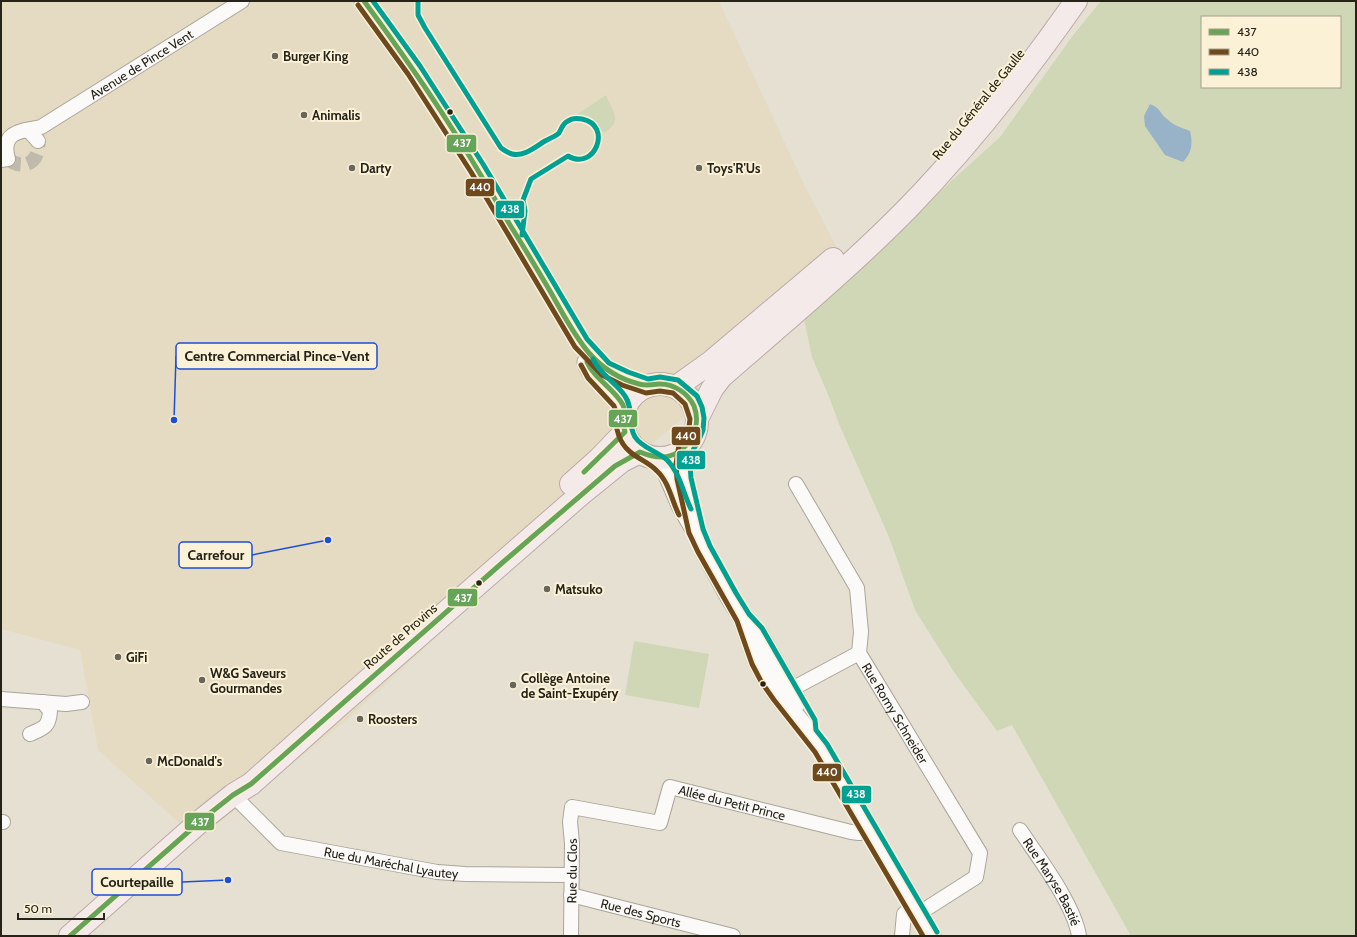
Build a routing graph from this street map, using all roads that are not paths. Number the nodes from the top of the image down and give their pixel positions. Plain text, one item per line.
1 (242, 1) edge
2 (364, 1) edge
3 (1059, 1) edge
4 (1076, 1) edge
5 (41, 127) junction
6 (25, 130) junction
7 (4, 141) edge
8 (4, 160) edge
9 (581, 343) junction
10 (647, 386) junction
11 (676, 387) junction
12 (624, 411) junction
13 (697, 419) junction
14 (625, 432) junction
15 (686, 447) junction
16 (645, 454) junction
17 (796, 484) dead end
18 (696, 531) junction
19 (743, 618) junction
20 (859, 652) junction
21 (790, 690) junction
22 (1, 699) edge
23 (43, 702) junction
24 (82, 702) dead end
25 (809, 732) junction
26 (30, 734) dead end
27 (233, 795) junction
28 (572, 807) joint
29 (1020, 830) dead end
30 (870, 832) junction
31 (571, 875) junction
32 (571, 895) junction
33 (916, 910) junction
34 (70, 936) edge
35 (571, 936) edge
36 (733, 936) edge
37 (902, 936) edge
38 (931, 936) edge
39 (1079, 936) edge

1 - 5 street, Avenue de Pince Vent
2 - 9 main road
3 - 11 main road, Rue du Général de Gaulle
4 - 13 main road
5 - 6 street, Avenue de Pince Vent
5 - 6 street
6 - 7 street, Avenue de Pince Vent
7 - 8 street, Avenue de Pince Vent
9 - 10 main road
9 - 12 main road
10 - 11 main road
10 - 12 main road
11 - 13 main road
12 - 14 main road
13 - 15 main road
14 - 16 main road
14 - 27 main road, Route de Provins
15 - 16 main road
15 - 18 main road
16 - 18 main road
16 - 27 main road, Route de Provins
17 - 20 street, Rue Romy Schneider
18 - 19 main road
19 - 21 main road
19 - 25 main road
20 - 21 street
20 - 33 street, Rue Romy Schneider
21 - 25 main road
22 - 23 street
23 - 24 street
23 - 26 street
25 - 30 main road
27 - 31 street, Rue du Maréchal Lyautey
27 - 34 main road, Route de Provins
28 - 30 street, Allée du Petit Prince
28 - 31 street, Rue du Clos
29 - 39 street, Rue Maryse Bastié
30 - 33 main road
31 - 32 street, Rue du Clos
32 - 35 street, Rue du Clos
32 - 36 street, Rue des Sports
33 - 37 street
33 - 38 main road

